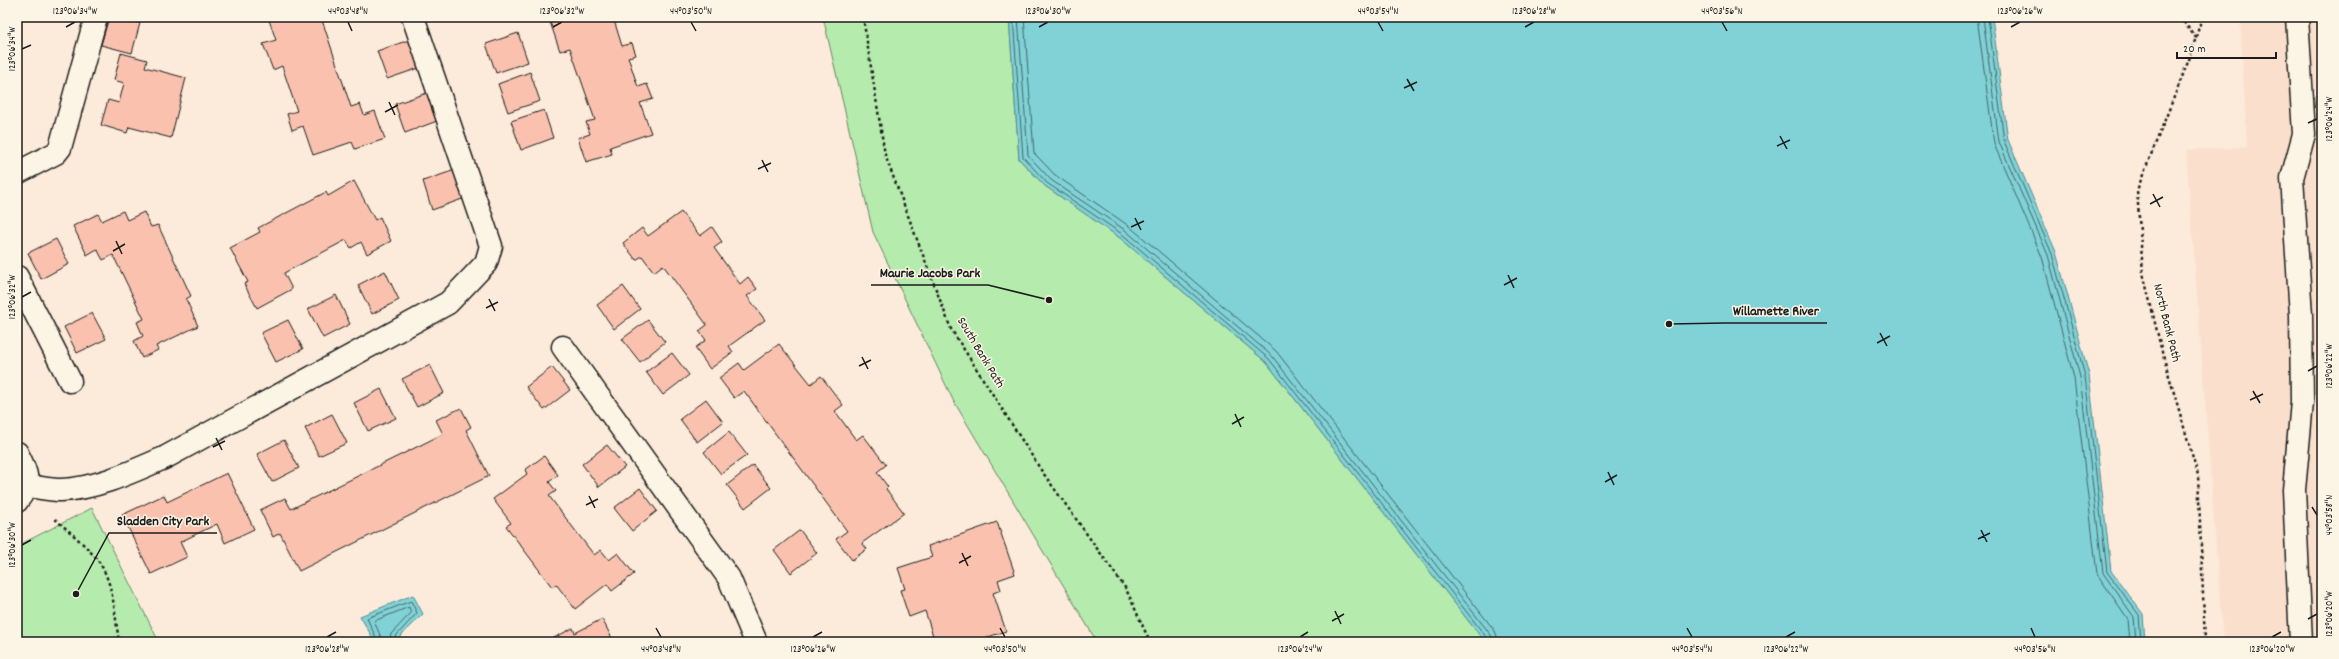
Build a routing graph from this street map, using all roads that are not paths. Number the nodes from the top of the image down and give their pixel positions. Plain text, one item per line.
1 (96, 17) edge
2 (413, 17) edge
3 (2297, 17) edge
4 (17, 173) edge
5 (17, 277) edge
6 (563, 348) dead end
7 (70, 381) dead end
8 (17, 453) edge
9 (23, 493) edge
10 (756, 642) edge
11 (2301, 642) edge

1 - 4 street
2 - 9 street
3 - 11 street
5 - 7 street
6 - 10 street
8 - 9 street

